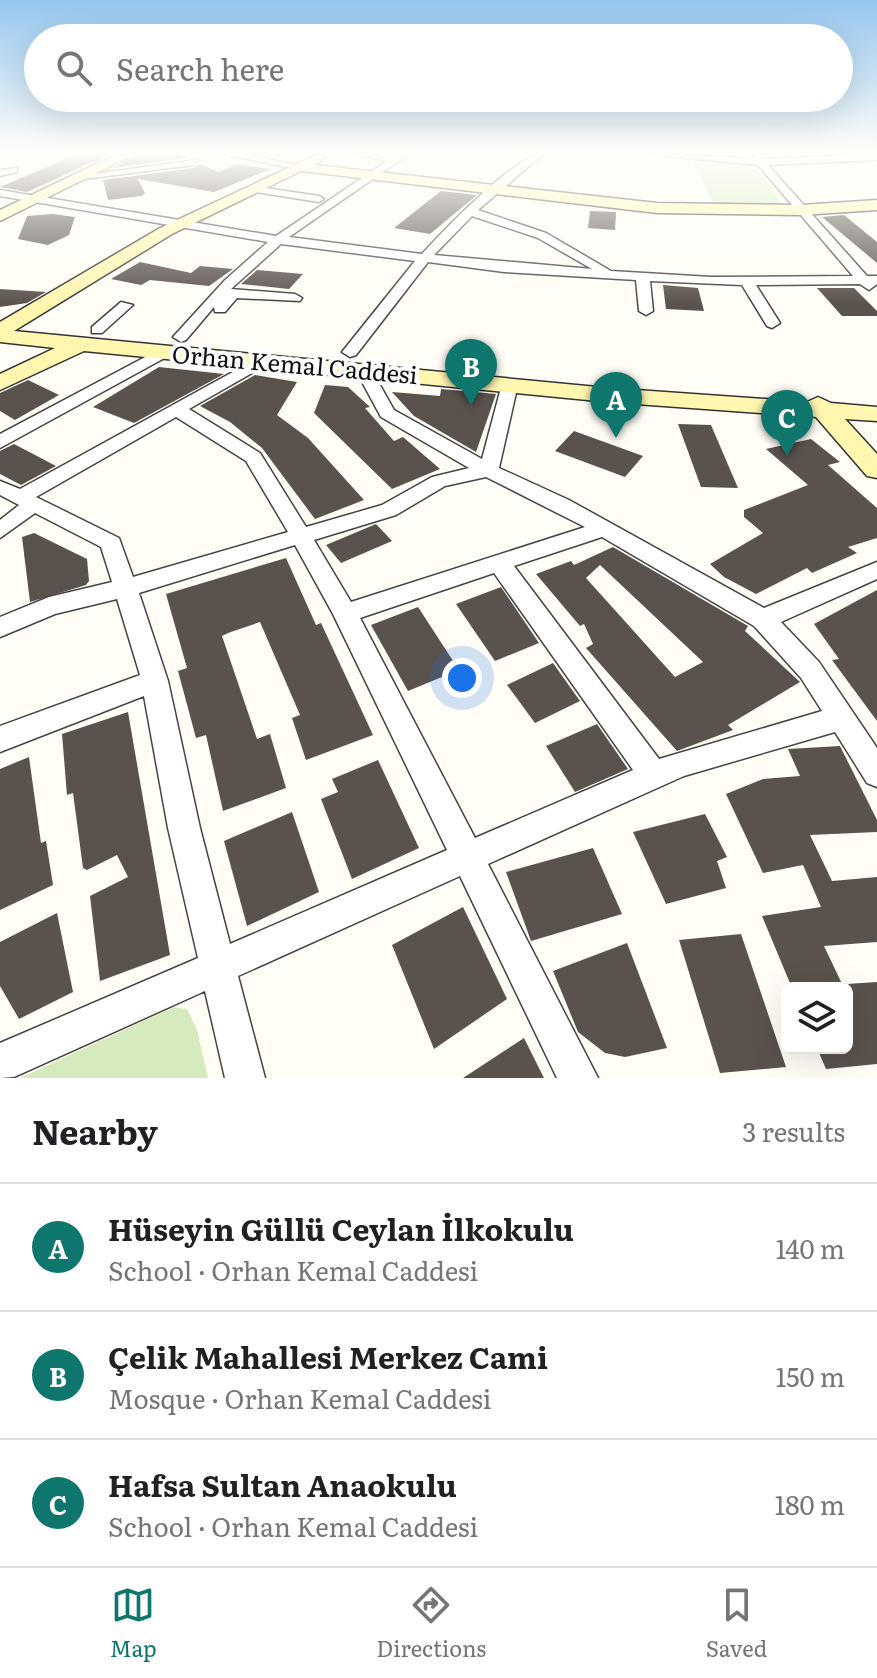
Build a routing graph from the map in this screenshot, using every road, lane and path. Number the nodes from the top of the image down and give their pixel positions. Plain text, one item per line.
1 (25, 204) edge
2 (65, 204) edge
3 (222, 204) edge
4 (327, 204) edge
5 (478, 204) edge
6 (621, 204) edge
7 (796, 204) edge
8 (877, 205) edge
9 (801, 210) junction
10 (470, 212) junction
11 (0, 216) edge
12 (179, 225) junction
13 (276, 240) junction
14 (424, 257) junction
15 (608, 275) junction
16 (643, 277) junction
17 (871, 280) edge
18 (747, 281) junction
19 (877, 294) edge
20 (295, 298) dead end
21 (126, 305) dead end
22 (646, 311) dead end
23 (772, 323) dead end
24 (4, 328) edge
25 (88, 337) junction
26 (181, 343) junction
27 (262, 361) junction
28 (356, 361) junction
29 (0, 383) edge
30 (510, 384) junction
31 (877, 396) edge
32 (816, 401) junction
33 (176, 409) junction
34 (877, 414) edge
35 (0, 442) edge
36 (489, 470) junction
37 (877, 470) edge
38 (17, 497) edge
39 (604, 529) junction
40 (0, 531) edge
41 (301, 536) junction
42 (499, 563) junction
43 (877, 570) edge
44 (125, 588) junction
45 (345, 613) junction
46 (763, 619) junction
47 (0, 627) edge
48 (155, 681) junction
49 (841, 718) junction
50 (0, 739) edge
51 (877, 773) edge
52 (654, 776) junction
53 (469, 858) junction
54 (218, 968) junction
55 (0, 1063) edge
56 (245, 1078) edge
57 (578, 1078) edge

1 - 11 street
2 - 12 street
3 - 12 street
4 - 13 street
5 - 10 street
6 - 9 street
7 - 9 street
8 - 9 street
9 - 17 street
10 - 14 street
10 - 15 street
12 - 13 street
12 - 24 street
13 - 14 street
13 - 26 street
14 - 15 street
14 - 28 street
15 - 16 street
16 - 18 street
16 - 22 street
17 - 18 street
17 - 19 street
18 - 23 street
20 - 26 street
21 - 25 street
24 - 25 street, Orhan Kemal Caddesi
25 - 26 street, Orhan Kemal Caddesi
25 - 29 street
26 - 27 street, Orhan Kemal Caddesi
26 - 28 street, Orhan Kemal Caddesi
26 - 35 street
27 - 28 street, Orhan Kemal Caddesi
27 - 33 street
28 - 30 street, Orhan Kemal Caddesi
28 - 32 street, Orhan Kemal Caddesi
28 - 36 street
30 - 32 street, Orhan Kemal Caddesi
30 - 36 street
31 - 32 street, Orhan Kemal Caddesi
32 - 34 street, Orhan Kemal Caddesi
32 - 37 street
33 - 38 street
33 - 41 street
36 - 39 street
36 - 41 street
38 - 40 street
38 - 44 street
39 - 42 street
39 - 46 street
41 - 44 street
41 - 45 street
42 - 45 street
42 - 52 street
43 - 46 street
44 - 47 street
44 - 48 street
45 - 53 street
46 - 49 street
48 - 50 street
48 - 54 street
49 - 51 street
49 - 52 street
52 - 53 street
53 - 54 street
53 - 57 street
54 - 55 street
54 - 56 street

